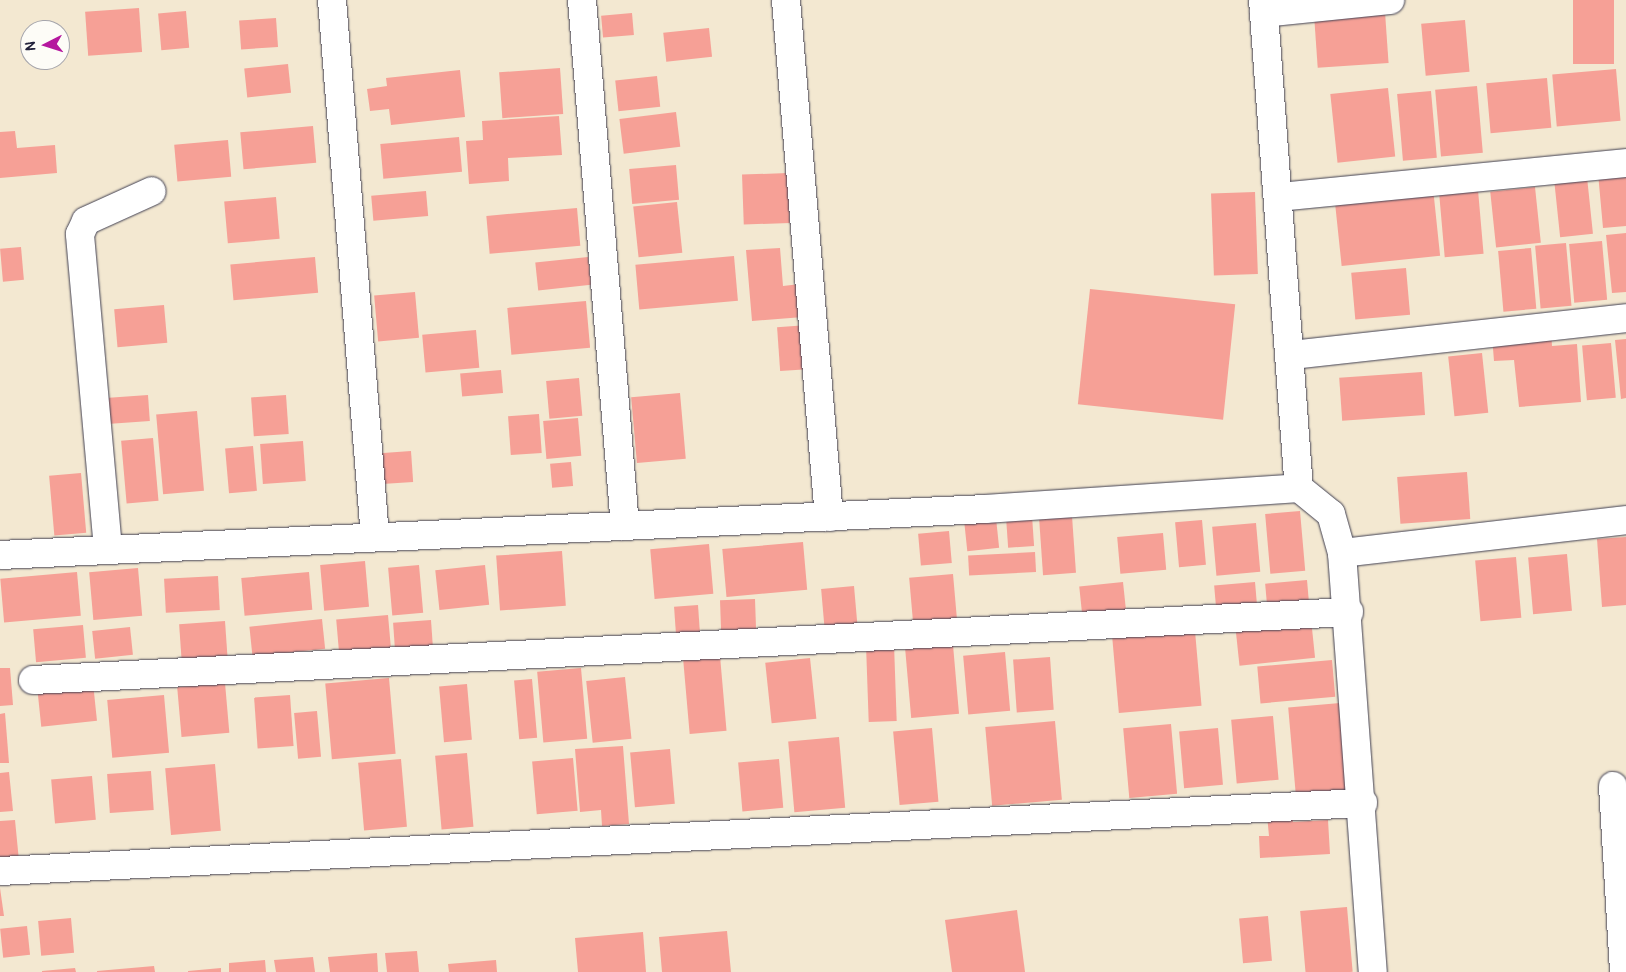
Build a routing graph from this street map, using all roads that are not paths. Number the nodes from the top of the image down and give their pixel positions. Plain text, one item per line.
1 (332, 0) edge
2 (582, 0) edge
3 (786, 0) edge
4 (1390, 0) edge
5 (1264, 7) edge
6 (1626, 163) edge
7 (152, 190) dead end
8 (1279, 197) junction
9 (1626, 318) edge
10 (1292, 355) junction
11 (1299, 488) junction
12 (829, 517) junction
13 (1626, 520) edge
14 (625, 526) junction
15 (375, 537) junction
16 (108, 549) junction
17 (1342, 553) junction
18 (0, 555) edge
19 (1349, 612) junction
20 (33, 680) dead end
21 (1613, 786) dead end
22 (1363, 803) junction
23 (0, 871) edge
24 (1373, 972) edge
25 (1624, 972) edge

1 - 15 street
2 - 14 street
3 - 12 street
4 - 5 street
5 - 8 street
6 - 8 street
7 - 16 street
8 - 10 street
9 - 10 street
10 - 11 street
11 - 12 street
11 - 17 street
12 - 14 street
13 - 17 street
14 - 15 street
15 - 16 street
16 - 18 street
17 - 19 street
19 - 20 street
19 - 22 street
21 - 25 street
22 - 23 street
22 - 24 street

